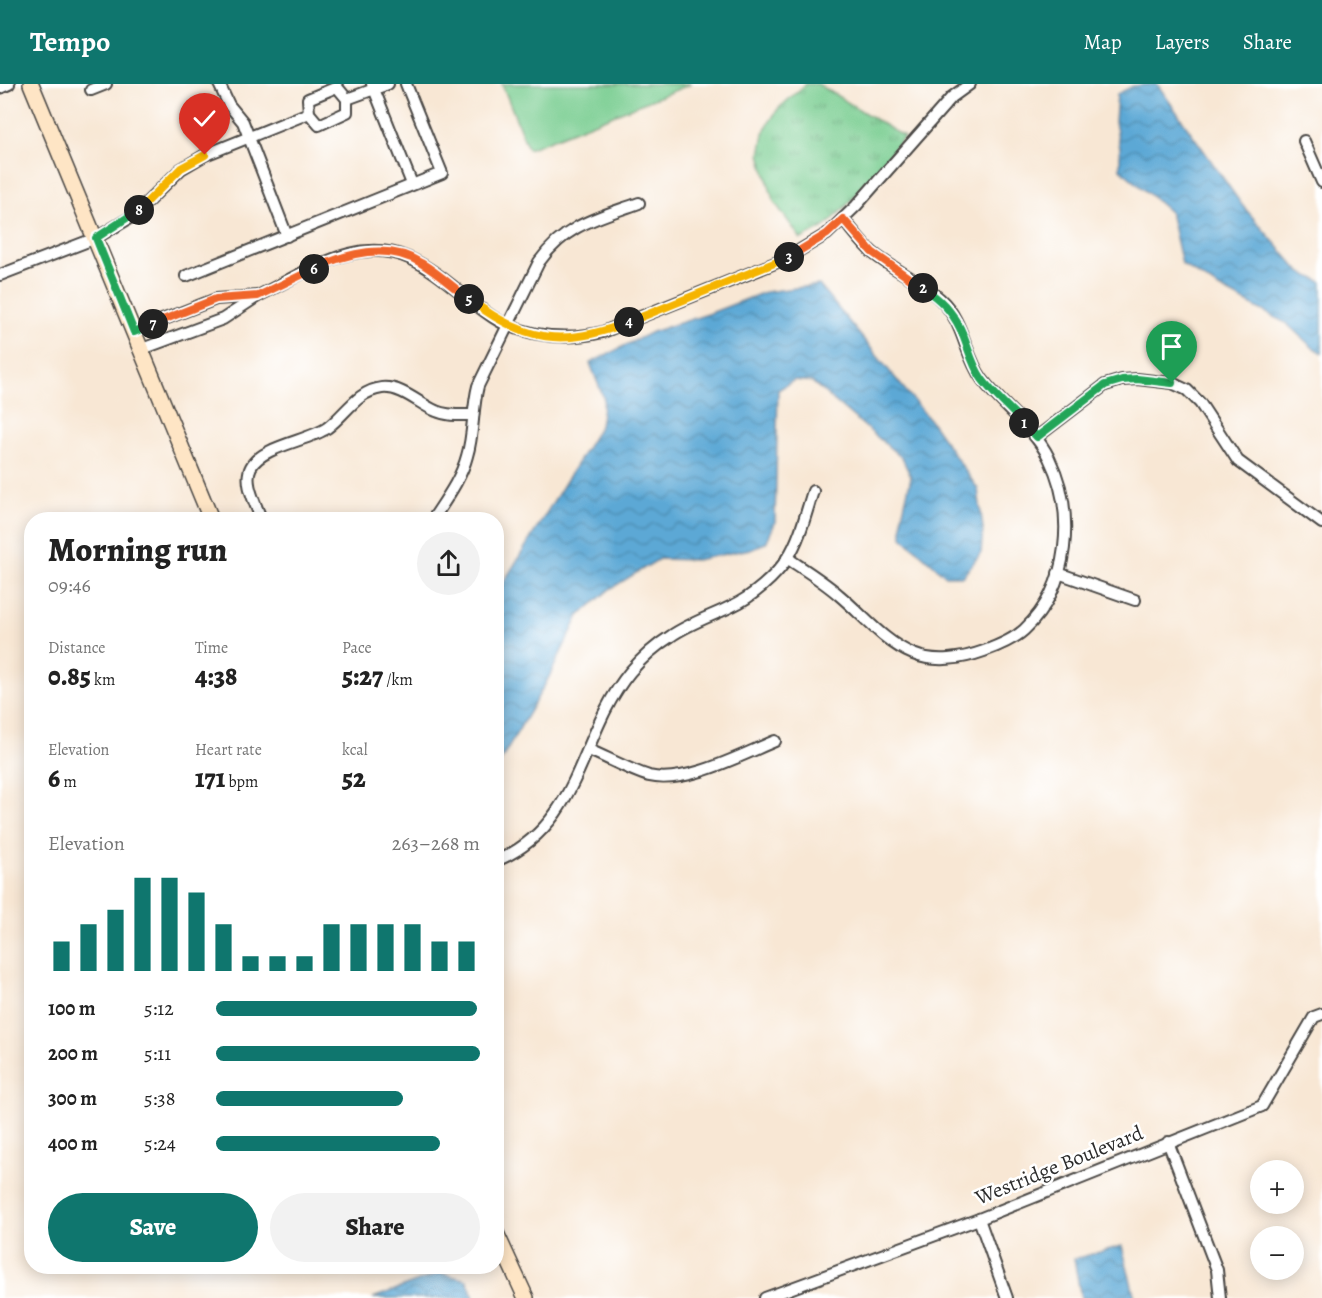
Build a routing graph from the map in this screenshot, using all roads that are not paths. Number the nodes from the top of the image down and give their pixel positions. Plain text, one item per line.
1 (9, 84) edge
2 (31, 84) edge
3 (106, 84) edge
4 (219, 84) edge
5 (388, 84) edge
6 (406, 84) edge
7 (970, 84) edge
8 (373, 86) edge
9 (0, 88) edge
10 (91, 90) dead end
11 (347, 99) junction
12 (309, 113) junction
13 (248, 137) junction
14 (1304, 141) dead end
15 (1322, 182) edge
16 (412, 184) junction
17 (639, 203) dead end
18 (843, 219) junction
19 (287, 236) junction
20 (96, 238) junction
21 (0, 275) edge
22 (186, 276) dead end
23 (258, 296) junction
24 (508, 325) junction
25 (134, 332) junction
26 (142, 349) junction
27 (472, 415) junction
28 (1037, 437) junction
29 (813, 491) dead end
30 (208, 512) edge
31 (259, 512) edge
32 (438, 512) edge
33 (1322, 523) edge
34 (787, 558) junction
35 (1058, 573) junction
36 (1135, 600) dead end
37 (775, 741) dead end
38 (589, 750) junction
39 (504, 856) edge
40 (1322, 1014) edge
41 (1168, 1142) junction
42 (979, 1219) junction
43 (504, 1250) edge
44 (526, 1298) edge
45 (765, 1298) edge
46 (1007, 1298) edge
47 (1220, 1298) edge

1 - 9 street
2 - 20 main road
3 - 10 street
4 - 13 street
5 - 8 street
6 - 16 street
7 - 18 street
8 - 11 street
8 - 16 street
11 - 12 street
11 - 12 street
12 - 13 street
13 - 19 street
13 - 20 street
14 - 15 street
16 - 19 street
17 - 24 street
18 - 24 street
18 - 28 street
19 - 22 street
20 - 21 street
20 - 25 main road
23 - 24 street
23 - 25 street
23 - 26 street
24 - 27 street
25 - 26 main road
26 - 30 main road
27 - 31 street
27 - 32 street
28 - 33 street
28 - 35 street
29 - 34 street
34 - 35 street
34 - 38 street
35 - 36 street
37 - 38 street
38 - 39 street
40 - 41 street, Westridge Boulevard
41 - 42 street, Westridge Boulevard
41 - 47 street
42 - 45 street, Westridge Boulevard
42 - 46 street
43 - 44 main road

